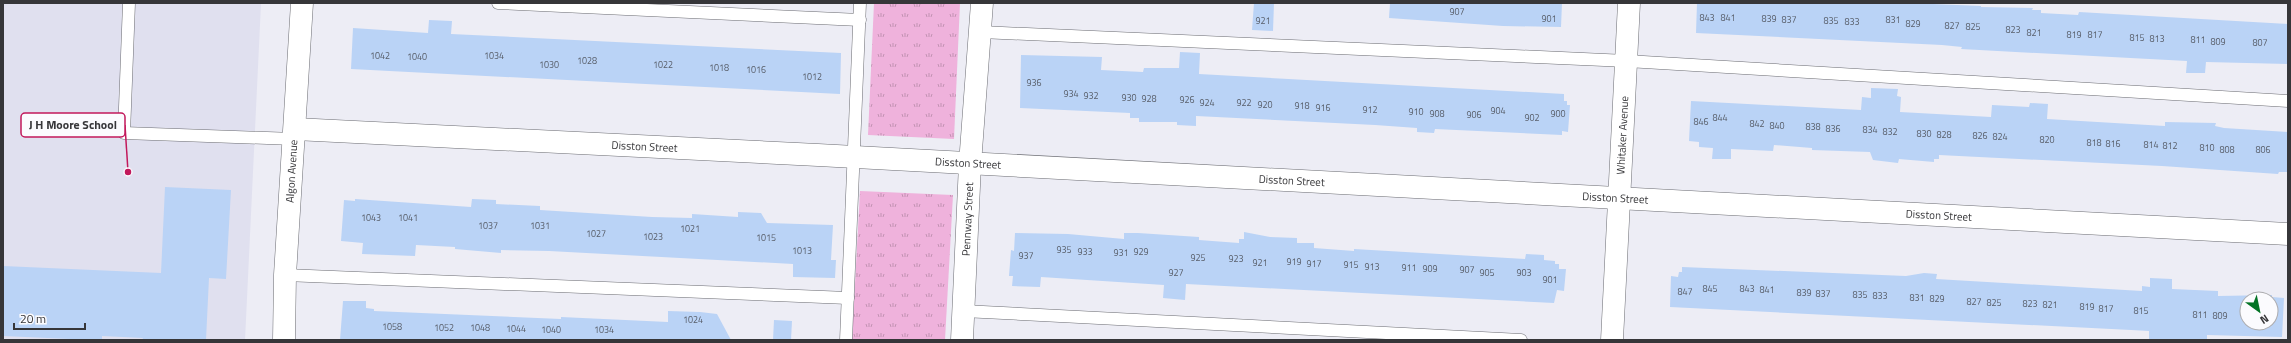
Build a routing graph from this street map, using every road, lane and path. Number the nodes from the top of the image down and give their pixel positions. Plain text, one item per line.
1 (129, 3) edge
2 (302, 3) edge
3 (498, 3) edge
4 (860, 3) edge
5 (982, 3) edge
6 (1629, 3) edge
7 (860, 20) junction
8 (980, 32) junction
9 (1626, 61) junction
10 (2288, 101) edge
11 (294, 134) junction
12 (854, 157) junction
13 (970, 164) junction
14 (1620, 199) junction
15 (2288, 234) edge
16 (285, 275) junction
17 (848, 298) junction
18 (963, 311) junction
19 (284, 340) edge
20 (846, 340) edge
21 (962, 340) edge
22 (1521, 340) edge
23 (1612, 340) edge

1 - 11 lane
2 - 11 street, Algon Avenue
3 - 7 lane
4 - 7 lane
5 - 8 street, Pennway Street
6 - 9 street, Whitaker Avenue
7 - 12 lane
8 - 9 lane
8 - 13 street, Pennway Street
9 - 10 lane
9 - 14 street, Whitaker Avenue
11 - 12 street, Disston Street
11 - 16 street, Algon Avenue
12 - 13 street, Disston Street
12 - 17 lane
13 - 14 street, Disston Street
13 - 18 street, Pennway Street
14 - 15 street, Disston Street
14 - 23 street, Whitaker Avenue
16 - 17 lane
16 - 19 street, Algon Avenue
17 - 20 lane
18 - 21 street, Pennway Street
18 - 22 lane

